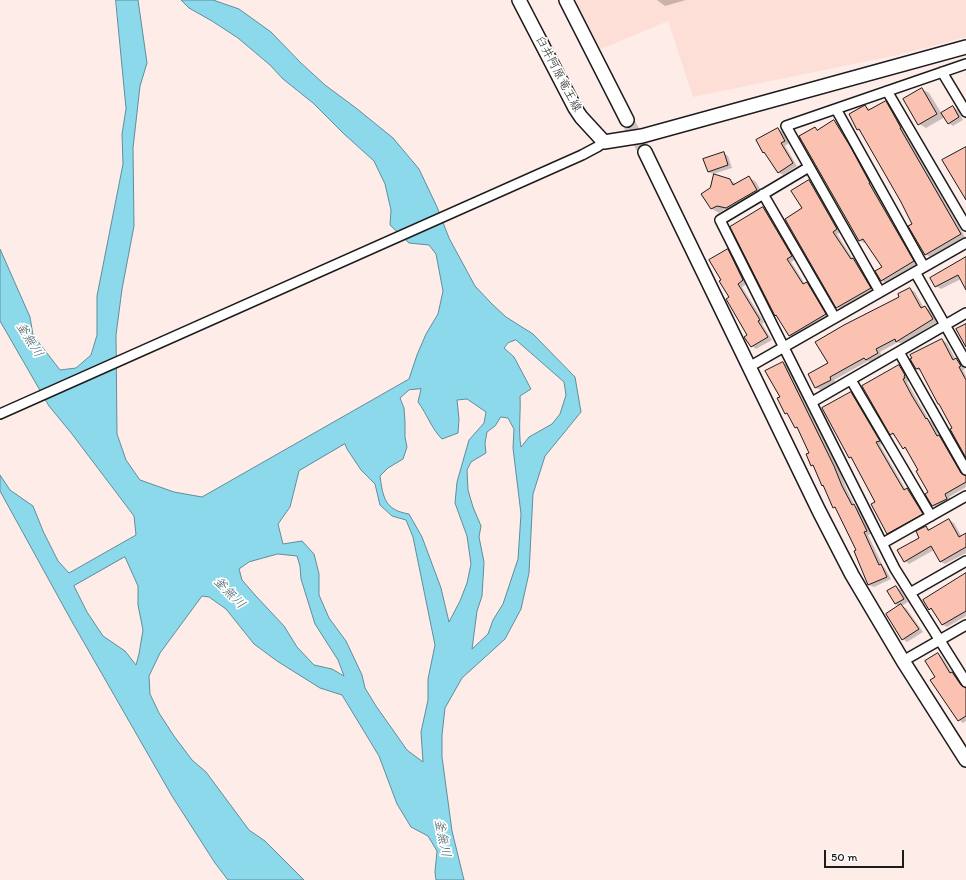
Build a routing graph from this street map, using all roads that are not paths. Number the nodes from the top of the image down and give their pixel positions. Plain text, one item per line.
1 (519, 0) edge
2 (566, 0) edge
3 (966, 48) edge
4 (966, 64) edge
5 (942, 72) junction
6 (887, 91) junction
7 (836, 109) junction
8 (966, 112) edge
9 (627, 120) tunnel mouth
10 (604, 142) junction
11 (645, 152) tunnel mouth
12 (809, 167) junction
13 (763, 194) junction
14 (966, 226) edge
15 (966, 243) edge
16 (924, 267) junction
17 (915, 272) junction
18 (880, 292) junction
19 (966, 313) edge
20 (835, 318) junction
21 (945, 326) junction
22 (784, 348) junction
23 (899, 352) junction
24 (966, 362) edge
25 (749, 367) junction
26 (851, 380) junction
27 (812, 402) junction
28 (0, 414) edge
29 (966, 470) edge
30 (966, 496) edge
31 (931, 516) junction
32 (883, 543) junction
33 (966, 561) edge
34 (910, 593) junction
35 (966, 625) edge
36 (940, 640) junction
37 (903, 661) junction
38 (966, 682) edge
39 (966, 760) edge

1 - 10 street, 臼井阿原竜王線
2 - 9 street
3 - 10 street
4 - 5 street
5 - 6 street
5 - 8 street
6 - 7 street
6 - 14 street
7 - 12 street
7 - 16 street
10 - 28 street
11 - 25 street
12 - 13 street
12 - 18 street
13 - 20 street
13 - 22 street
15 - 16 street
16 - 17 street
17 - 18 street
17 - 21 street
18 - 20 street
19 - 21 street
20 - 22 street
21 - 23 street
21 - 24 street
22 - 25 street
22 - 27 street
23 - 26 street
23 - 29 street
25 - 37 street
26 - 27 street
26 - 31 street
27 - 32 street
30 - 31 street
31 - 32 street
32 - 34 street
33 - 34 street
34 - 36 street
35 - 36 street
36 - 37 street
36 - 38 street
37 - 39 street

